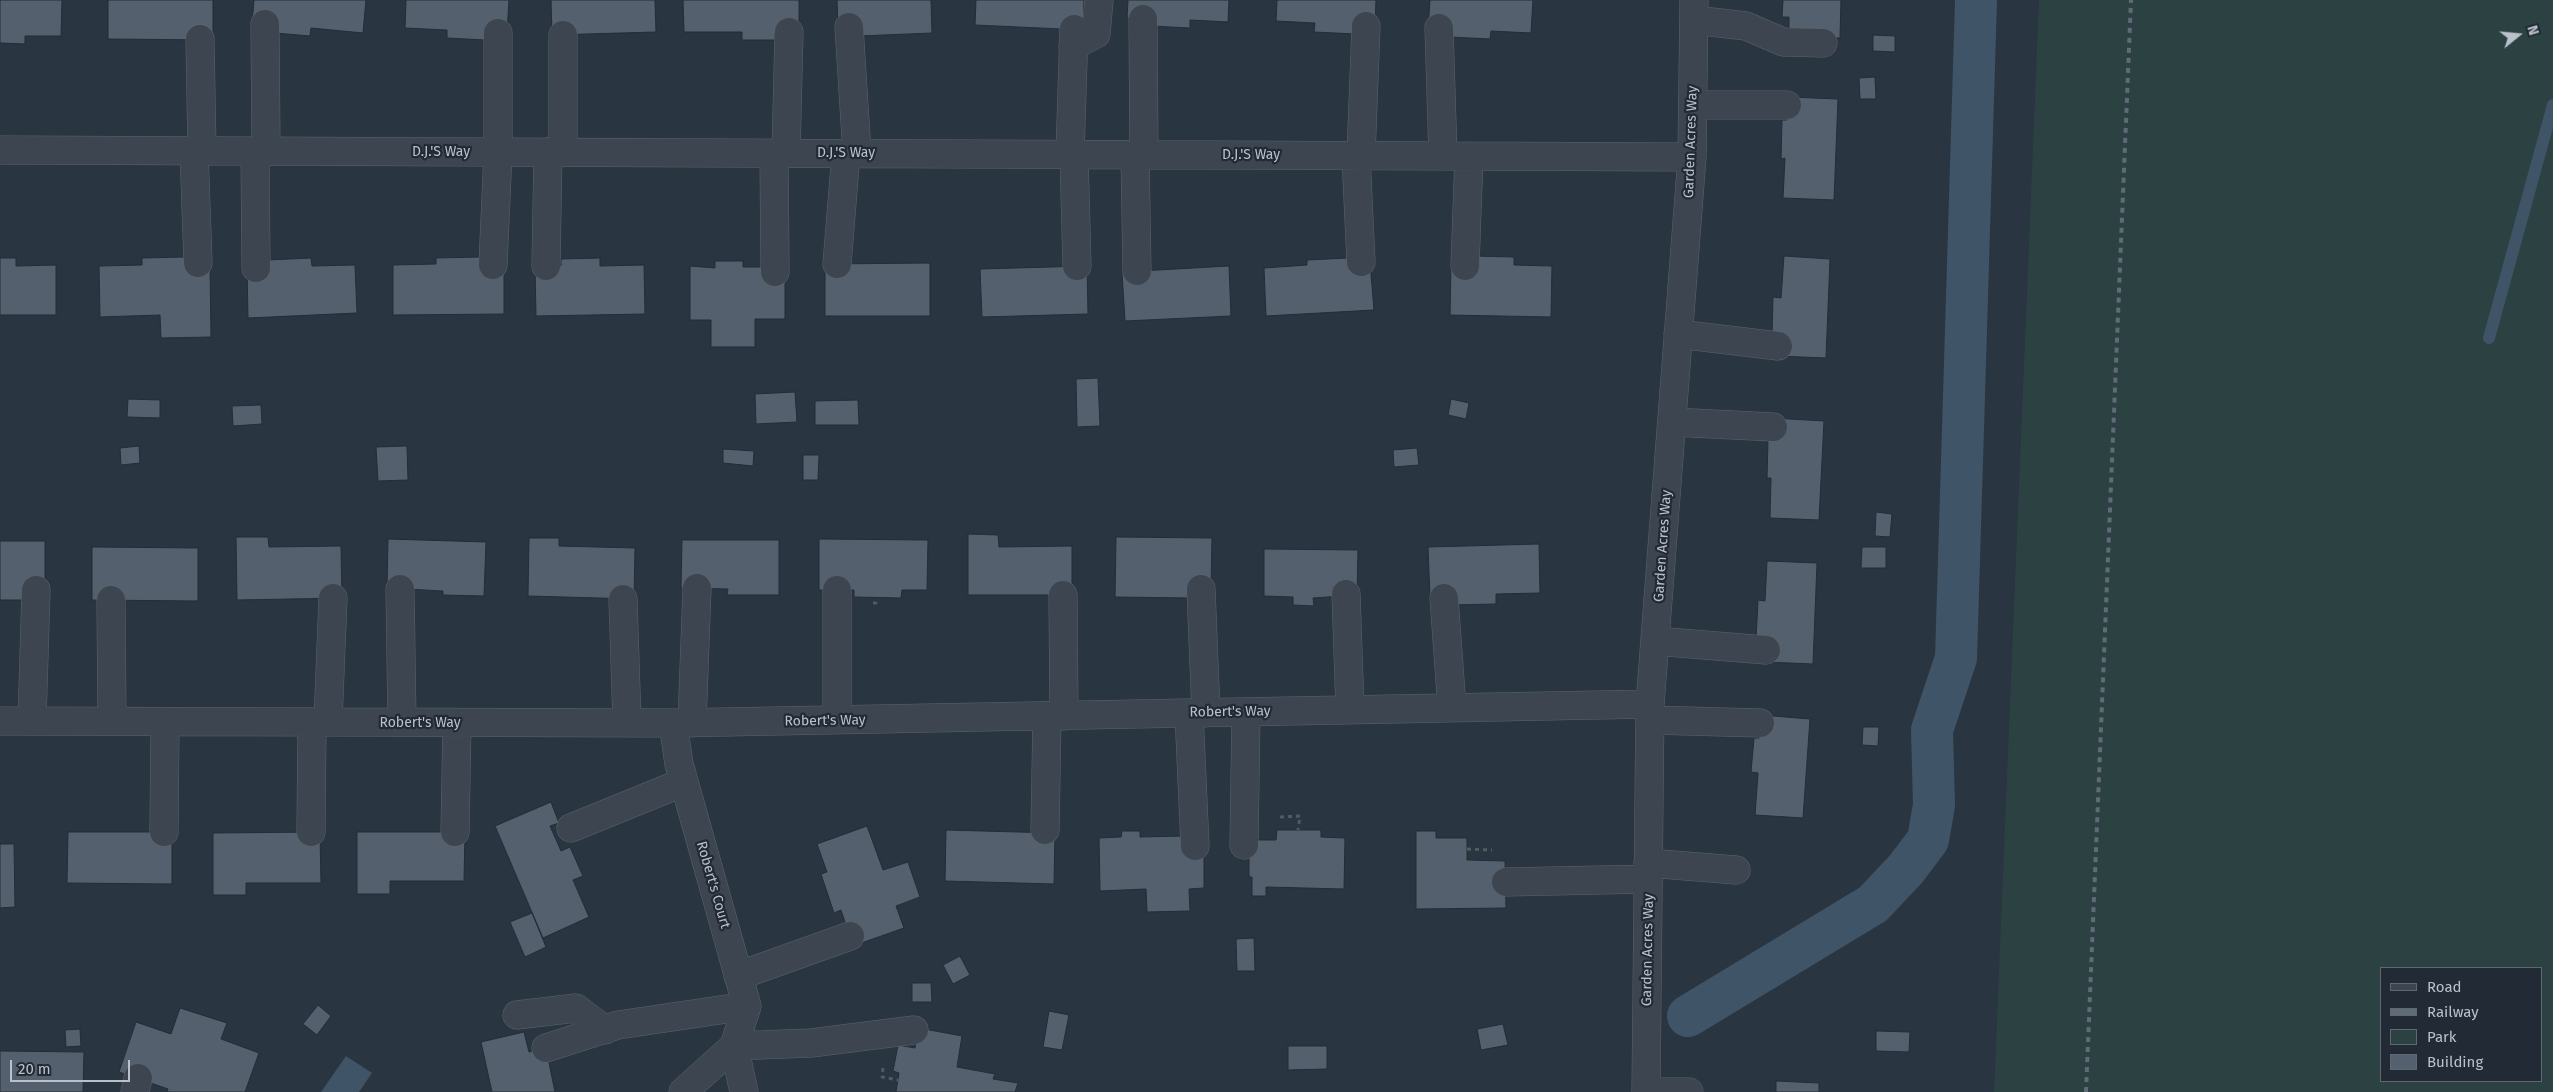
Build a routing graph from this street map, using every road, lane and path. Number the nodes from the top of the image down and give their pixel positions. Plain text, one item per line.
1 (1099, 0) edge
2 (1694, 10) edge
3 (1143, 19) dead end
4 (265, 24) dead end
5 (849, 26) dead end
6 (1366, 26) dead end
7 (1439, 28) dead end
8 (789, 32) dead end
9 (498, 33) dead end
10 (563, 35) dead end
11 (200, 39) dead end
12 (1823, 43) dead end
13 (1693, 104) junction
14 (1787, 105) dead end
15 (0, 150) edge
16 (198, 151) junction
17 (260, 151) junction
18 (498, 152) junction
19 (555, 152) junction
20 (780, 153) junction
21 (851, 154) junction
22 (1072, 155) junction
23 (1139, 155) junction
24 (1359, 156) junction
25 (1456, 156) junction
26 (1692, 158) junction
27 (1361, 262) dead end
28 (198, 263) dead end
29 (493, 264) dead end
30 (837, 264) dead end
31 (546, 266) dead end
32 (1077, 266) dead end
33 (1465, 266) dead end
34 (256, 268) dead end
35 (1137, 271) dead end
36 (775, 272) dead end
37 (1678, 334) junction
38 (1778, 346) dead end
39 (1672, 422) junction
40 (1773, 427) dead end
41 (697, 588) dead end
42 (400, 589) dead end
43 (1201, 589) dead end
44 (36, 590) dead end
45 (837, 590) dead end
46 (1346, 594) dead end
47 (1063, 595) dead end
48 (333, 598) dead end
49 (1444, 598) dead end
50 (623, 599) dead end
51 (112, 600) dead end
52 (1656, 641) junction
53 (1766, 650) dead end
54 (1452, 708) junction
55 (1350, 710) junction
56 (1246, 712) junction
57 (1650, 712) junction
58 (1197, 713) junction
59 (1056, 716) junction
60 (0, 720) edge
61 (32, 720) junction
62 (837, 720) junction
63 (112, 721) junction
64 (165, 722) junction
65 (320, 722) junction
66 (402, 722) junction
67 (457, 723) junction
68 (627, 723) junction
69 (683, 723) junction
70 (1760, 723) dead end
71 (684, 782) junction
72 (571, 828) dead end
73 (1045, 830) dead end
74 (164, 832) dead end
75 (311, 832) dead end
76 (455, 832) dead end
77 (1244, 845) dead end
78 (1195, 846) dead end
79 (1736, 870) dead end
80 (1648, 871) junction
81 (1506, 882) dead end
82 (850, 936) dead end
83 (738, 976) junction
84 (747, 1006) junction
85 (517, 1015) dead end
86 (605, 1030) junction
87 (914, 1030) dead end
88 (734, 1046) junction
89 (546, 1048) dead end
90 (683, 1092) edge
91 (744, 1092) edge
92 (1646, 1092) edge
93 (1689, 1092) edge

1 - 22 street
2 - 12 street
2 - 13 street, Garden Acres Way
3 - 23 street
4 - 17 street
5 - 21 street
6 - 24 street
7 - 25 street
8 - 20 street
9 - 18 street
10 - 19 street
11 - 16 street
13 - 14 street
13 - 26 street, Garden Acres Way
15 - 16 street, D.J.'S Way
16 - 17 street, D.J.'S Way
16 - 28 street
17 - 18 street, D.J.'S Way
17 - 34 street
18 - 19 street, D.J.'S Way
18 - 29 street
19 - 20 street, D.J.'S Way
19 - 31 street
20 - 21 street, D.J.'S Way
20 - 36 street
21 - 22 street, D.J.'S Way
21 - 30 street
22 - 23 street, D.J.'S Way
22 - 32 street
23 - 24 street, D.J.'S Way
23 - 35 street
24 - 25 street, D.J.'S Way
24 - 27 street
25 - 26 street, D.J.'S Way
25 - 33 street
26 - 37 street, Garden Acres Way
37 - 38 street
37 - 39 street, Garden Acres Way
39 - 40 street
39 - 52 street, Garden Acres Way
41 - 69 street, Robert's Court
42 - 66 street
43 - 58 street
44 - 61 street
45 - 62 street
46 - 55 street
47 - 59 street
48 - 65 street
49 - 54 street
50 - 68 street
51 - 63 street
52 - 53 street
52 - 57 street, Garden Acres Way
54 - 55 street, Robert's Way
54 - 57 street, Robert's Way
55 - 56 street, Robert's Way
56 - 58 street, Robert's Way
56 - 77 street
57 - 70 street, Robert's Way
57 - 80 street, Garden Acres Way
58 - 59 street, Robert's Way
58 - 78 street
59 - 62 street, Robert's Way
59 - 73 street
60 - 61 street, Robert's Way
61 - 63 street, Robert's Way
62 - 69 street, Robert's Way
63 - 64 street, Robert's Way
64 - 65 street, Robert's Way
64 - 74 street
65 - 66 street, Robert's Way
65 - 75 street
66 - 67 street, Robert's Way
67 - 68 street, Robert's Way
67 - 76 street
68 - 69 street, Robert's Way
69 - 71 street, Robert's Court
71 - 72 street
71 - 83 street, Robert's Court
79 - 80 street
80 - 81 street
80 - 92 street, Garden Acres Way
82 - 83 street
83 - 84 street, Robert's Court
84 - 86 street
84 - 88 street
85 - 86 street
86 - 89 street
87 - 88 street
88 - 90 street
88 - 91 street
92 - 93 street

